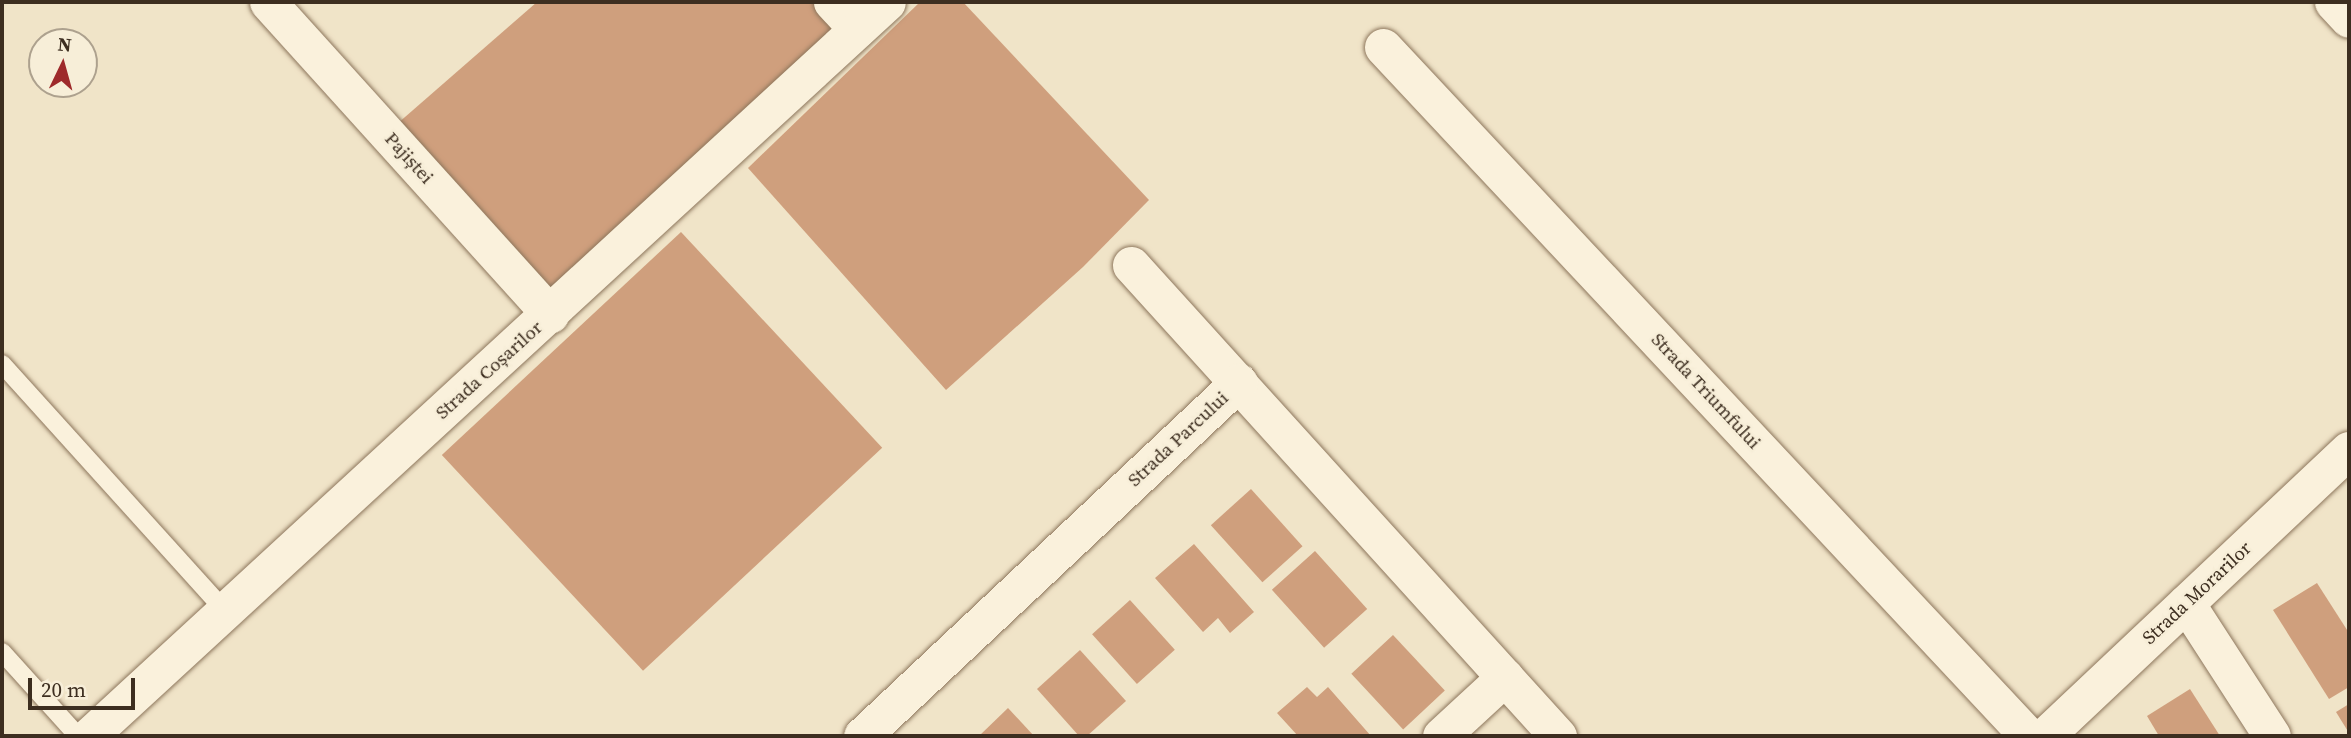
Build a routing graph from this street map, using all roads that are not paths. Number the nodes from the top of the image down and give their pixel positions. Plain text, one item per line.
1 (268, 2) edge
2 (832, 2) edge
3 (887, 2) edge
4 (2333, 2) edge
5 (2349, 19) edge
6 (857, 29) junction
7 (1383, 47) dead end
8 (1132, 265) dead end
9 (550, 314) junction
10 (2, 364) edge
11 (1239, 382) junction
12 (2349, 450) edge
13 (2186, 603) junction
14 (225, 611) junction
15 (2, 652) edge
16 (1505, 677) junction
17 (78, 736) edge
18 (89, 736) edge
19 (862, 736) edge
20 (1441, 736) edge
21 (1558, 736) edge
22 (2028, 736) edge
23 (2045, 736) edge
24 (2272, 736) edge

1 - 9 street, Pajiștei
2 - 6 street
3 - 6 street, Strada Coșarilor
4 - 5 street
6 - 9 street, Strada Coșarilor
7 - 22 street, Strada Triumfului
8 - 11 street
9 - 14 street, Strada Coșarilor
10 - 14 lane
11 - 16 street, Strada Parcului
11 - 19 street, Strada Parcului
12 - 13 street, Strada Morarilor
13 - 23 street, Strada Morarilor
13 - 24 street
14 - 18 street, Strada Coșarilor
15 - 17 lane
16 - 20 street
16 - 21 street, Strada Parcului

